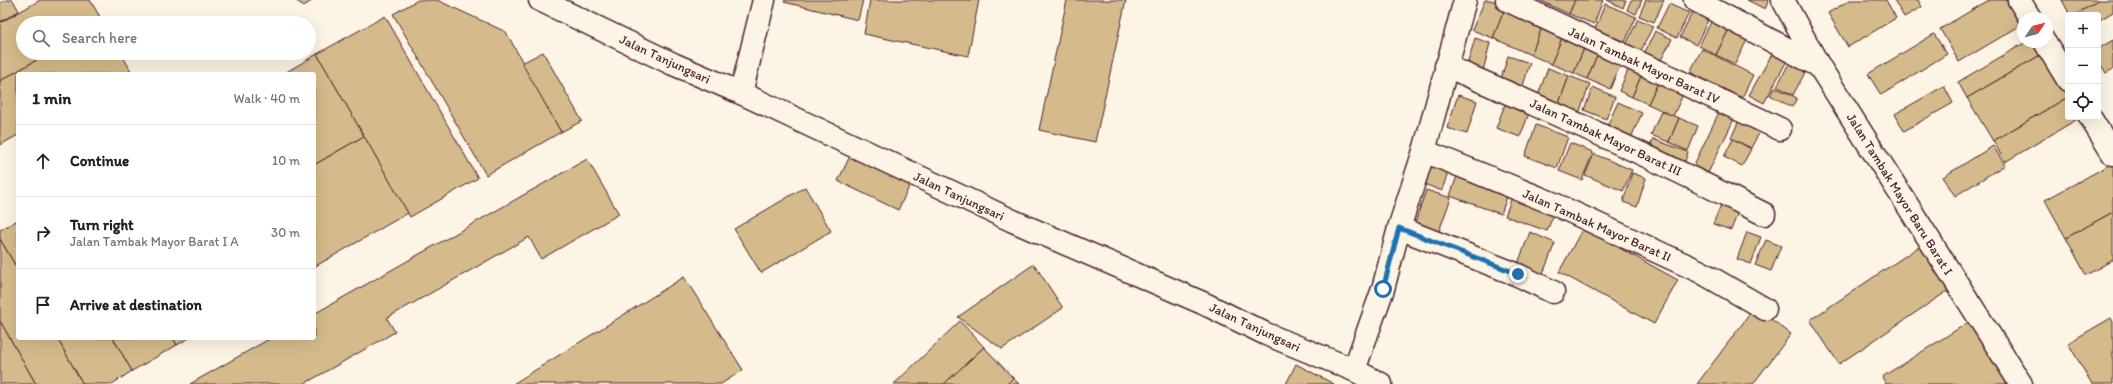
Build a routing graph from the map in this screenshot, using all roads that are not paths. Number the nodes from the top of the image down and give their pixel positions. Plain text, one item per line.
1 (540, 0) edge
2 (764, 0) edge
3 (1465, 0) edge
4 (1508, 0) edge
5 (1695, 0) edge
6 (2019, 0) edge
7 (1784, 1) edge
8 (2026, 12) edge
9 (2049, 48) edge
10 (1446, 66) junction
11 (1820, 66) junction
12 (2065, 75) edge
13 (741, 93) junction
14 (2092, 120) edge
15 (1780, 129) dead end
16 (1424, 151) junction
17 (2113, 154) edge
18 (1764, 214) dead end
19 (1399, 228) junction
20 (1553, 292) dead end
21 (1765, 309) dead end
22 (1354, 370) junction
23 (1381, 384) edge
24 (2021, 384) edge

1 - 13 street, Jalan Tanjungsari
2 - 13 street
3 - 10 street
4 - 15 street, Jalan Tambak Mayor Barat IV
5 - 11 street
6 - 8 street
7 - 11 street, Jalan Tambak Mayor Baru Barat I
9 - 12 street
10 - 16 street
10 - 18 street, Jalan Tambak Mayor Barat III
11 - 24 street, Jalan Tambak Mayor Baru Barat I
13 - 22 street, Jalan Tanjungsari
14 - 17 street
16 - 19 street
16 - 21 street, Jalan Tambak Mayor Barat II
19 - 20 street
19 - 22 street
22 - 23 street, Jalan Tanjungsari

